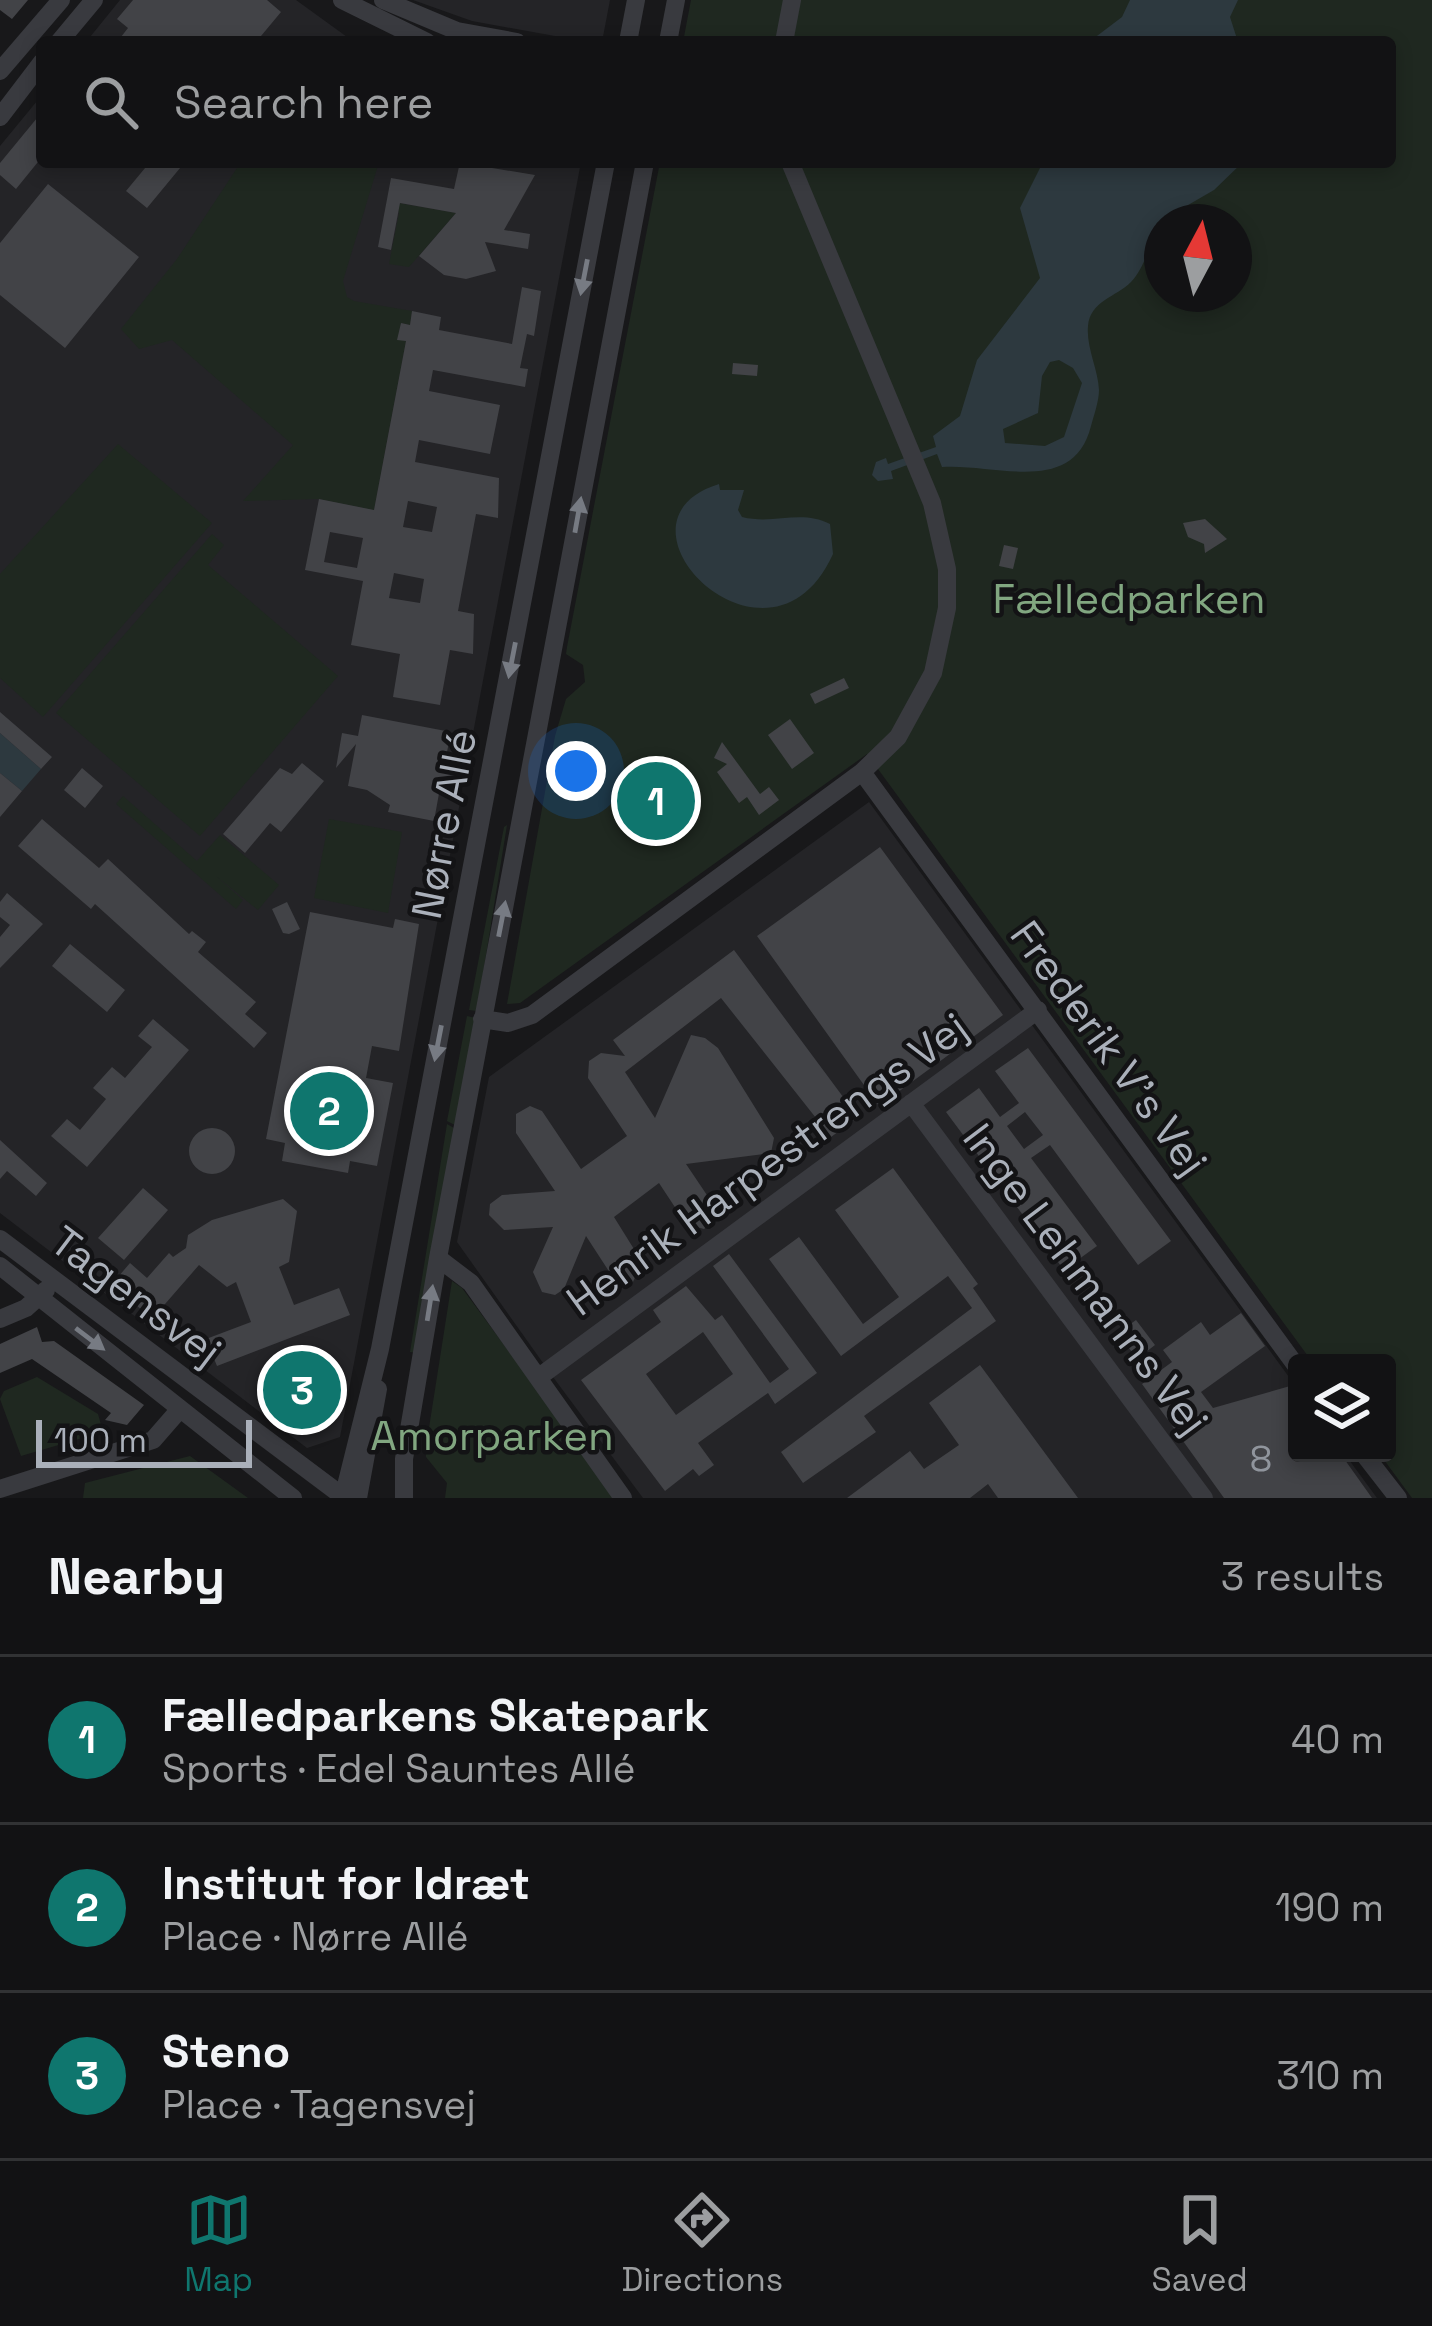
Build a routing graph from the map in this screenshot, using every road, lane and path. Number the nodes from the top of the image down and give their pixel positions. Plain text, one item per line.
1 (61, 0) edge
2 (94, 0) edge
3 (343, 0) edge
4 (383, 0) edge
5 (636, 0) edge
6 (676, 0) edge
7 (793, 0) edge
8 (64, 36) edge
9 (415, 36) edge
10 (484, 36) edge
11 (629, 36) edge
12 (669, 36) edge
13 (785, 36) edge
14 (36, 70) edge
15 (0, 71) edge
16 (0, 117) edge
17 (605, 168) edge
18 (644, 168) edge
19 (793, 168) edge
20 (802, 168) edge
21 (807, 198) junction
22 (862, 772) junction
23 (1038, 1010) junction
24 (482, 1019) junction
25 (911, 1103) junction
26 (0, 1239) edge
27 (438, 1258) junction
28 (0, 1266) edge
29 (47, 1289) junction
30 (0, 1319) edge
31 (380, 1348) junction
32 (1288, 1355) edge
33 (539, 1377) junction
34 (180, 1409) junction
35 (1371, 1462) edge
36 (0, 1489) edge
37 (293, 1498) edge
38 (344, 1498) edge
39 (358, 1498) edge
40 (404, 1498) edge
41 (623, 1498) edge
42 (1204, 1498) edge
43 (1398, 1498) edge

1 - 15 street
2 - 8 street
3 - 9 street
4 - 10 street
5 - 11 street
6 - 12 street
7 - 13 street
14 - 16 street
17 -> 31 street, Nørre Allé
24 -> 18 street, Nørre Allé
19 - 21 street
20 - 21 street
21 - 22 street
22 - 23 street, Frederik V's Vej
22 - 24 street
23 - 25 street, Henrik Harpestrengs Vej
23 - 32 street, Frederik V's Vej
24 - 27 street, Nørre Allé
25 - 33 street, Henrik Harpestrengs Vej
25 - 42 street, Inge Lehmanns Vej
26 - 29 street, Tagensvej
27 - 33 street
40 -> 27 street, Nørre Allé
28 - 29 street, Tagensvej
29 - 30 street
29 -> 34 street, Tagensvej
29 - 38 street, Tagensvej
31 - 38 street, Nørre Allé
31 - 39 street
33 - 41 street
34 - 36 street
34 - 37 street, Tagensvej
35 - 43 street

